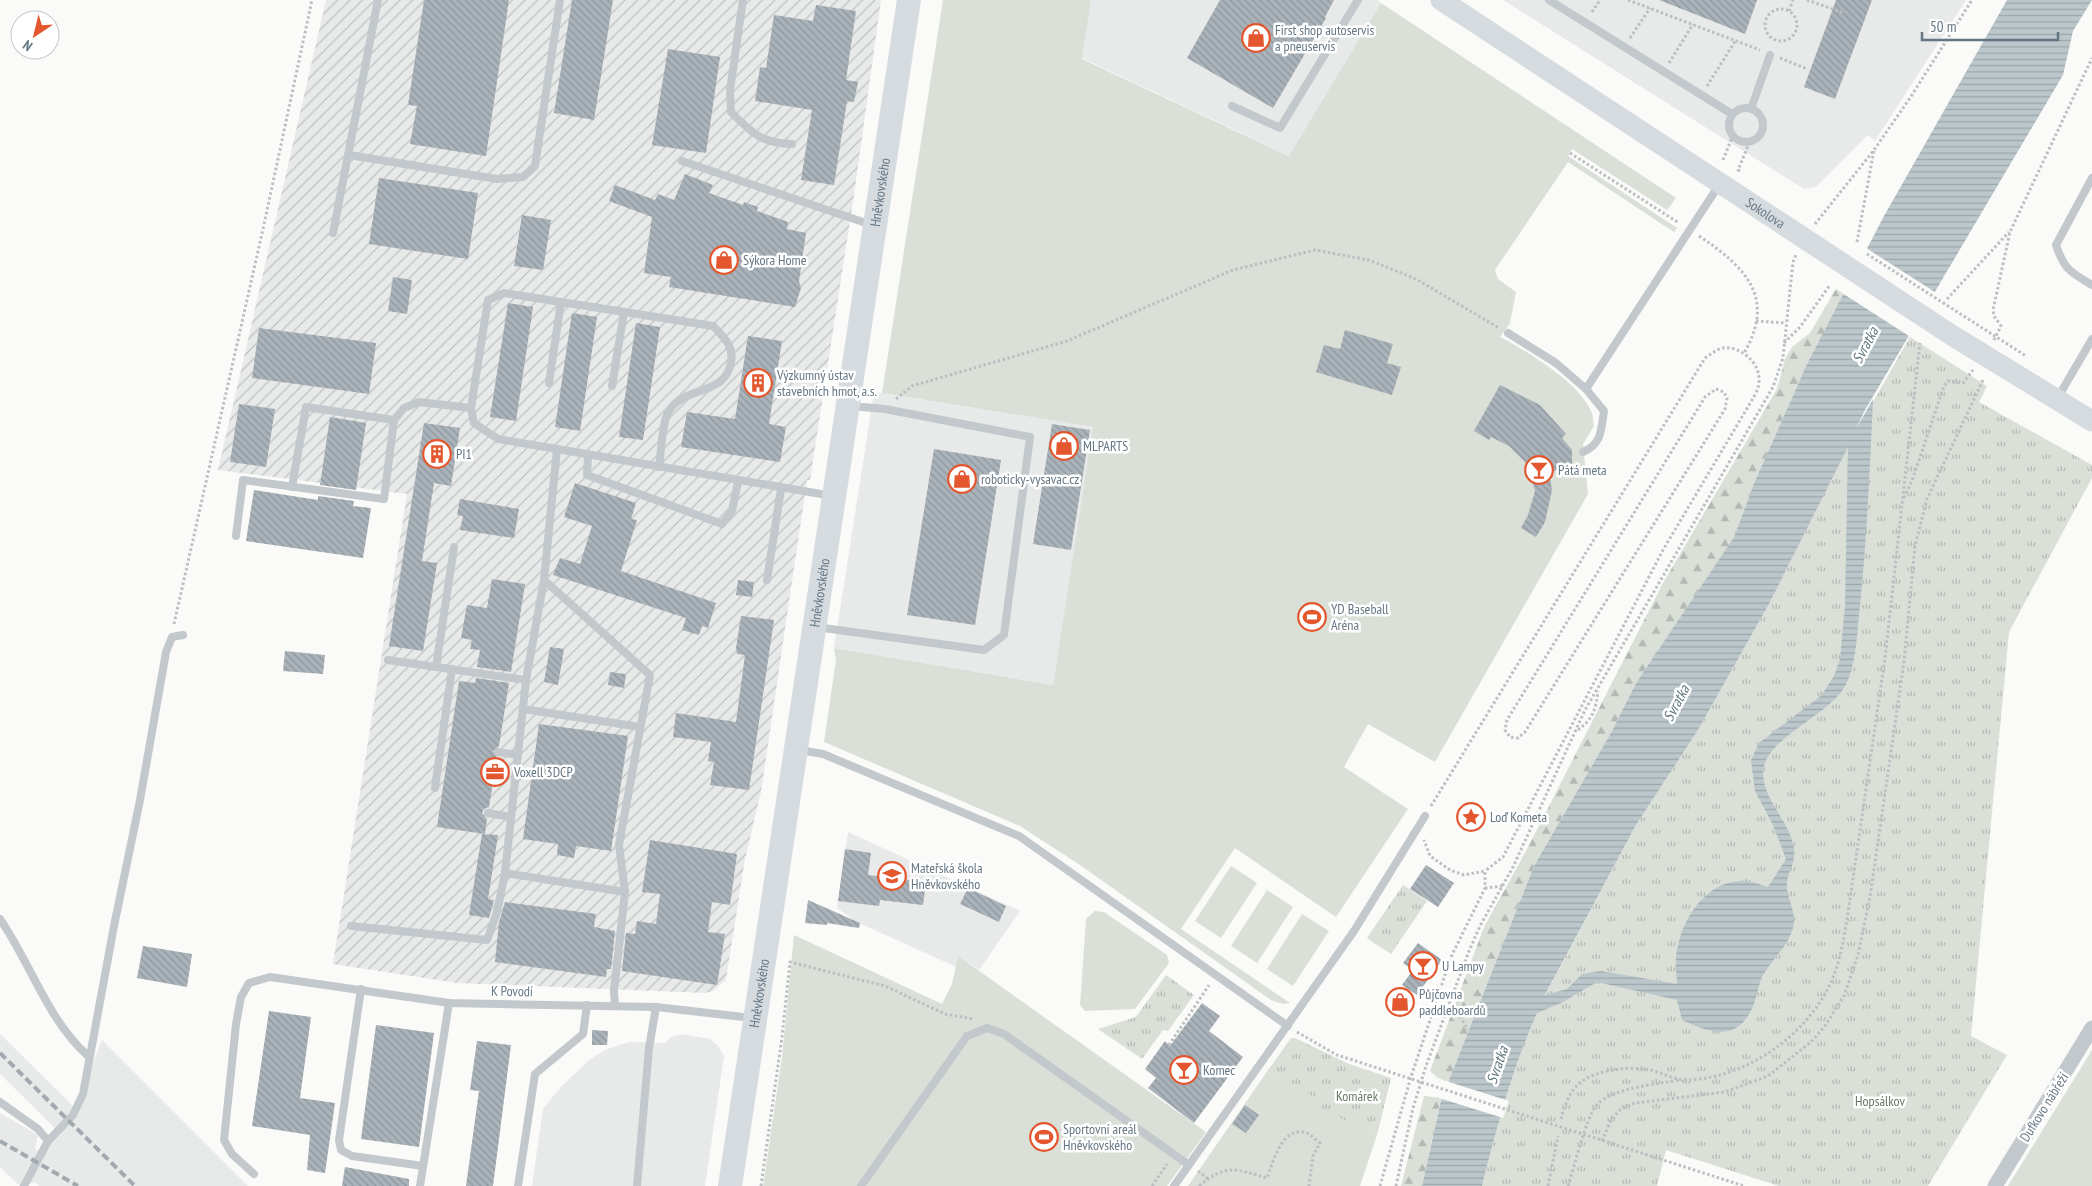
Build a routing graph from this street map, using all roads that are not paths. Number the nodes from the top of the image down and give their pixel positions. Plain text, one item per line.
1 (378, 0) edge
2 (560, 0) edge
3 (743, 0) edge
4 (909, 0) edge
5 (1358, 0) edge
6 (1441, 0) edge
7 (1549, 0) edge
8 (1770, 55) road end
9 (1232, 106) dead end
10 (1751, 108) junction
11 (1732, 114) junction
12 (792, 144) dead end
13 (349, 155) junction
14 (682, 162) dead end
15 (2092, 178) edge
16 (1720, 183) junction
17 (874, 225) junction
18 (334, 233) dead end
19 (2092, 284) edge
20 (561, 302) junction
21 (624, 312) junction
22 (1508, 333) road end
23 (2092, 339) edge
24 (549, 383) dead end
25 (612, 386) dead end
26 (1586, 389) junction
27 (2056, 401) junction
28 (847, 405) junction
29 (471, 408) junction
30 (394, 420) junction
31 (2092, 421) edge
32 (557, 449) junction
33 (1583, 452) dead end
34 (588, 455) junction
35 (659, 467) junction
36 (738, 482) junction
37 (292, 486) junction
38 (780, 489) junction
39 (833, 496) junction
40 (236, 536) dead end
41 (454, 547) dead end
42 (544, 580) junction
43 (767, 580) dead end
44 (813, 627) junction
45 (183, 635) dead end
46 (388, 660) dead end
47 (436, 667) junction
48 (452, 669) junction
49 (526, 680) junction
50 (523, 709) junction
51 (640, 727) junction
52 (795, 749) junction
53 (498, 752) dead end
54 (518, 755) junction
55 (435, 788) dead end
56 (488, 813) dead end
57 (1425, 816) road end
58 (511, 817) junction
59 (505, 873) junction
60 (625, 892) junction
61 (0, 919) edge
62 (351, 926) dead end
63 (360, 989) junction
64 (449, 1003) junction
65 (587, 1005) junction
66 (615, 1006) junction
67 (656, 1007) junction
68 (754, 1018) junction
69 (1288, 1026) junction
70 (2092, 1028) edge
71 (88, 1056) junction
72 (0, 1102) edge
73 (48, 1141) junction
74 (1189, 1165) junction
75 (424, 1166) junction
76 (254, 1174) dead end
77 (24, 1186) edge
78 (420, 1186) edge
79 (518, 1186) edge
80 (637, 1186) edge
81 (730, 1186) edge
82 (862, 1186) edge
83 (1174, 1186) edge
84 (1995, 1186) edge

1 - 13 lane
2 - 13 lane
3 - 12 lane
4 - 17 main road, Hněvkovského
5 - 9 lane
6 - 16 street, Sokolova
7 - 11 lane
8 - 10 lane
10 - 11 lane
10 - 11 lane
13 - 18 lane
14 - 17 lane
15 - 19 lane
16 - 26 lane
16 - 27 street, Sokolova
17 - 28 main road, Hněvkovského
20 - 21 lane
20 - 24 lane
20 - 29 lane
21 - 25 lane
21 - 35 lane
22 - 26 lane
23 - 27 lane
26 - 33 lane
27 - 31 street, Sokolova
28 - 39 main road, Hněvkovského
28 - 44 lane
29 - 30 lane
29 - 32 lane
30 - 37 lane
30 - 37 lane
32 - 34 lane
32 - 42 lane
34 - 35 lane
34 - 36 lane
35 - 36 lane
36 - 38 lane
37 - 40 lane
38 - 39 lane
38 - 43 lane
39 - 44 main road, Hněvkovského
41 - 47 lane
42 - 49 lane
42 - 51 lane
44 - 52 main road, Hněvkovského
45 - 71 lane
46 - 47 lane
47 - 48 lane
48 - 49 lane
48 - 55 lane
49 - 50 lane
50 - 51 lane
50 - 54 lane
51 - 60 lane
52 - 68 main road, Hněvkovského
52 - 69 lane
53 - 54 lane
54 - 58 lane
56 - 58 lane
57 - 69 lane
58 - 59 lane
59 - 60 lane
59 - 62 lane
60 - 66 lane
61 - 71 lane
63 - 64 lane, K Povodí
63 - 75 lane
63 - 76 lane, K Povodí
64 - 65 lane, K Povodí
64 - 75 lane
65 - 66 lane, K Povodí
65 - 79 lane
66 - 67 lane, K Povodí
67 - 68 lane, K Povodí
67 - 80 lane
68 - 81 main road, Hněvkovského
69 - 74 lane
70 - 84 street, Dufkovo nábřeží
71 - 73 lane
72 - 73 lane
73 - 77 lane
74 - 82 lane
74 - 83 lane
75 - 78 lane

